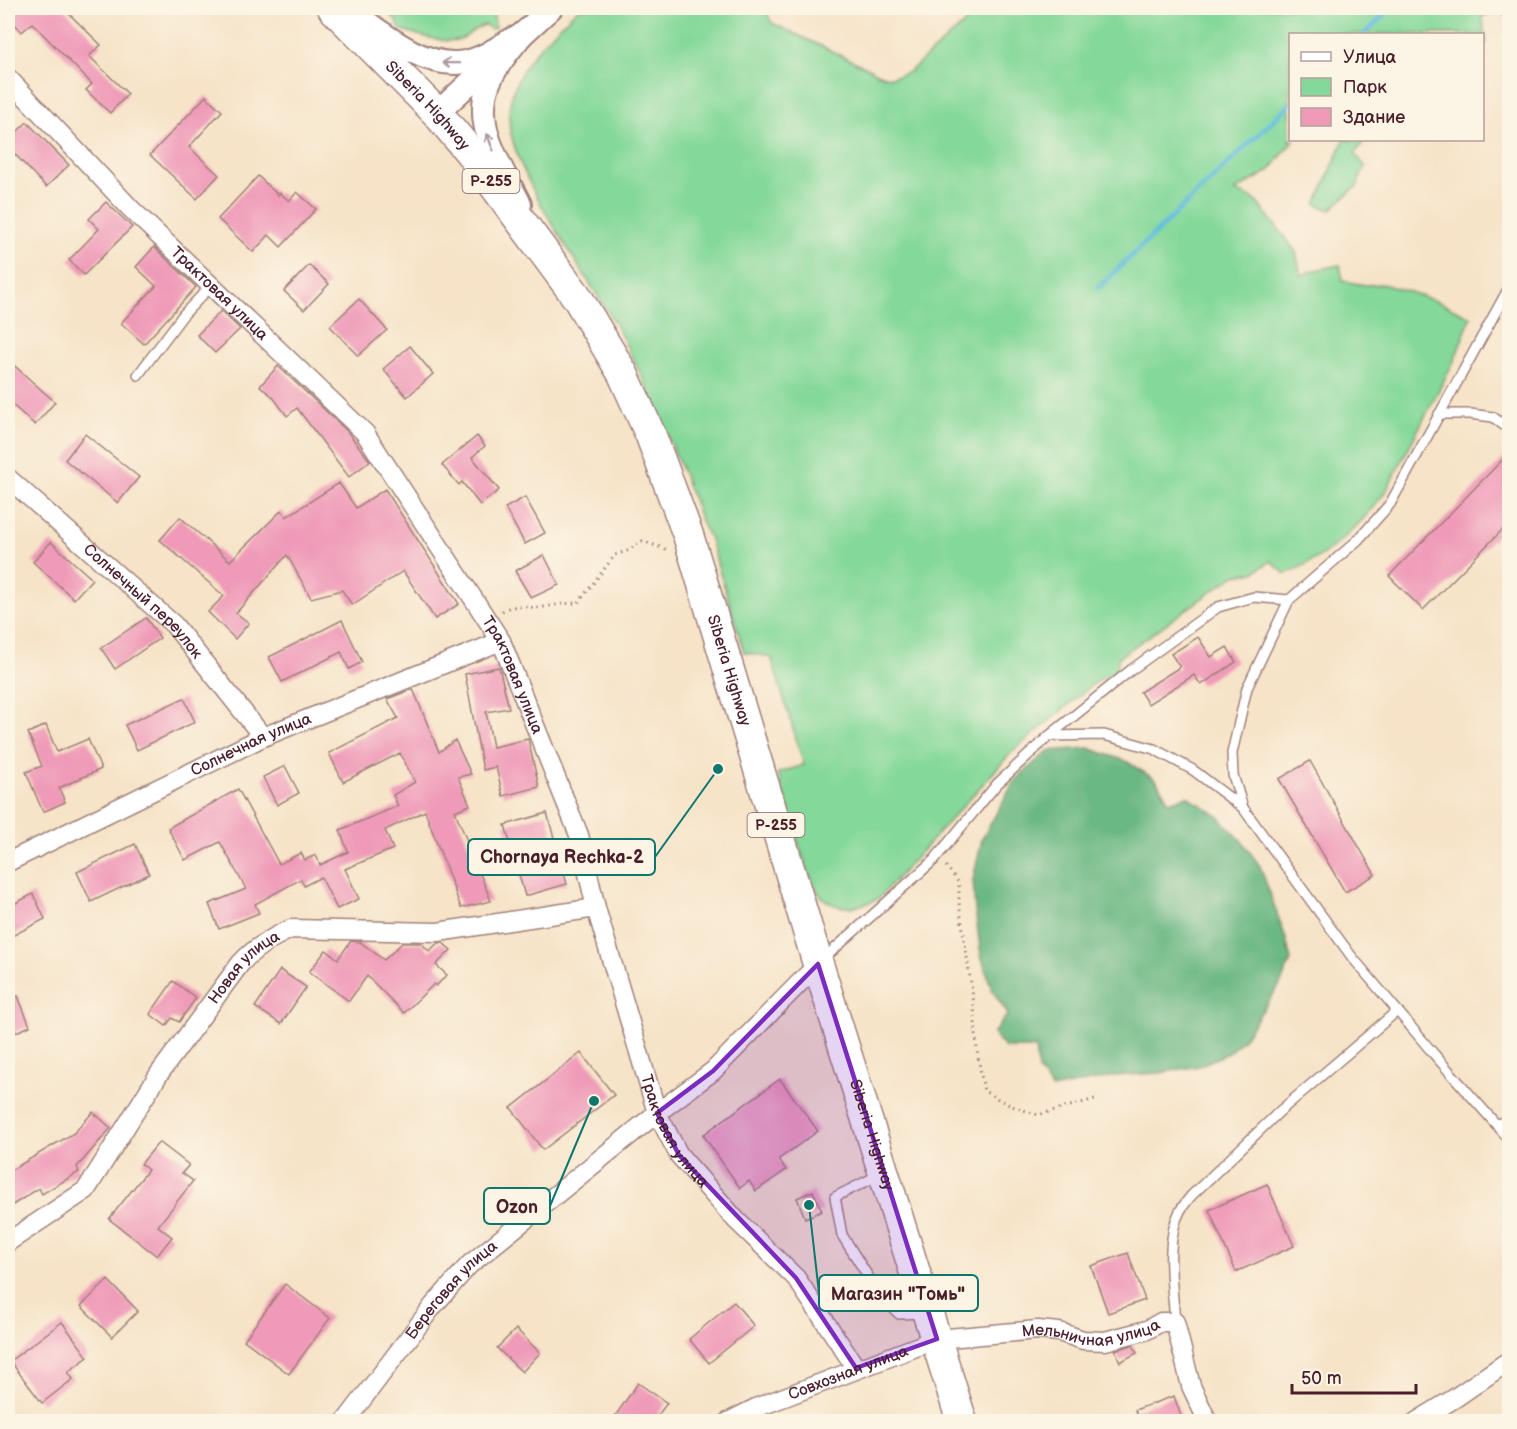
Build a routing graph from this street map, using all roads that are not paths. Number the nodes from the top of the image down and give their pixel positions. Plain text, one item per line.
1 (333, 8) edge
2 (347, 8) edge
3 (551, 8) edge
4 (523, 33) junction
5 (8, 78) edge
6 (436, 113) junction
7 (544, 250) junction
8 (211, 286) junction
9 (1509, 286) edge
10 (138, 375) dead end
11 (1438, 414) junction
12 (1509, 430) edge
13 (8, 478) edge
14 (1289, 600) junction
15 (501, 641) junction
16 (1049, 736) junction
17 (263, 737) junction
18 (1243, 808) junction
19 (8, 862) edge
20 (596, 908) junction
21 (818, 964) junction
22 (1397, 1011) junction
23 (657, 1113) junction
24 (1509, 1118) edge
25 (1497, 1125) junction
26 (1509, 1140) edge
27 (884, 1173) junction
28 (8, 1242) edge
29 (1175, 1322) junction
30 (933, 1326) junction
31 (1509, 1360) edge
32 (856, 1368) junction
33 (345, 1422) edge
34 (728, 1422) edge
35 (962, 1422) edge
36 (1208, 1422) edge
37 (1416, 1422) edge

1 - 6 highway, Siberia Highway / Р-255
4 -> 2 street
3 - 4 street
4 - 6 street
7 -> 4 street
5 - 8 street, Трактовая улица
6 - 7 highway, Siberia Highway / Р-255
7 - 21 highway, Siberia Highway / Р-255
8 - 10 lane
8 - 15 street, Трактовая улица
9 - 11 lane
11 - 12 lane
11 - 14 lane
13 - 17 street, Солнечный переулок
14 - 16 lane
14 - 18 lane
15 - 17 street, Солнечная улица
15 - 20 street, Трактовая улица
16 - 18 lane
16 - 21 lane
17 - 19 street, Солнечная улица
18 - 22 lane
20 - 23 street, Трактовая улица
20 - 28 street, Новая улица
21 - 23 street, Береговая улица
21 - 27 highway, Siberia Highway / Р-255
22 - 25 lane
22 - 29 lane
23 - 32 street, Трактовая улица
23 - 33 street, Береговая улица
24 - 25 lane
25 - 26 lane
27 - 30 highway, Siberia Highway / Р-255
27 - 30 lane
29 - 30 street, Мельничная улица
29 - 36 street, Мельничная улица
30 - 32 street, Совхозная улица
30 - 35 highway, Siberia Highway / Р-255
31 - 37 street
32 - 34 street, Совхозная улица

